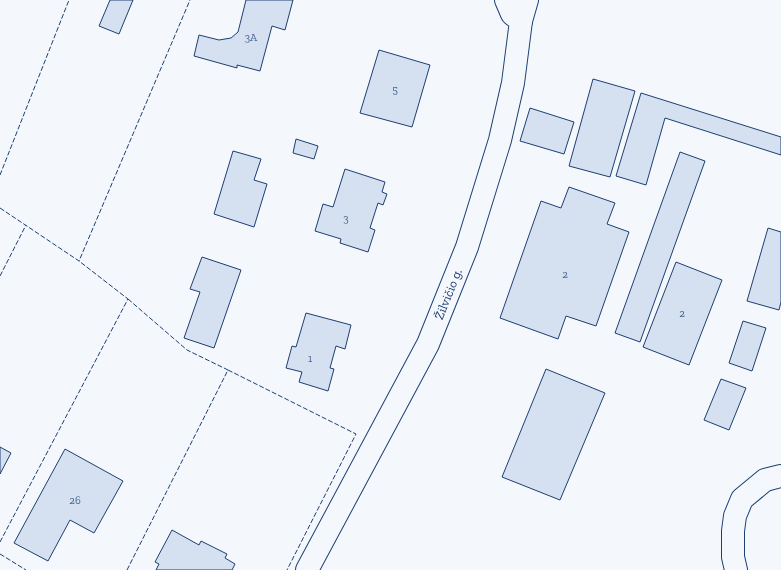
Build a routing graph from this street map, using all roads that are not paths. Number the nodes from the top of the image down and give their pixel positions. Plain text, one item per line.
1 (506, 0) edge
2 (527, 0) edge
3 (521, 21) junction
4 (781, 476) edge
5 (307, 570) edge
6 (736, 570) edge

1 - 3 street
2 - 3 street, Žilvičio g.
3 - 5 street, Žilvičio g.
4 - 6 street

